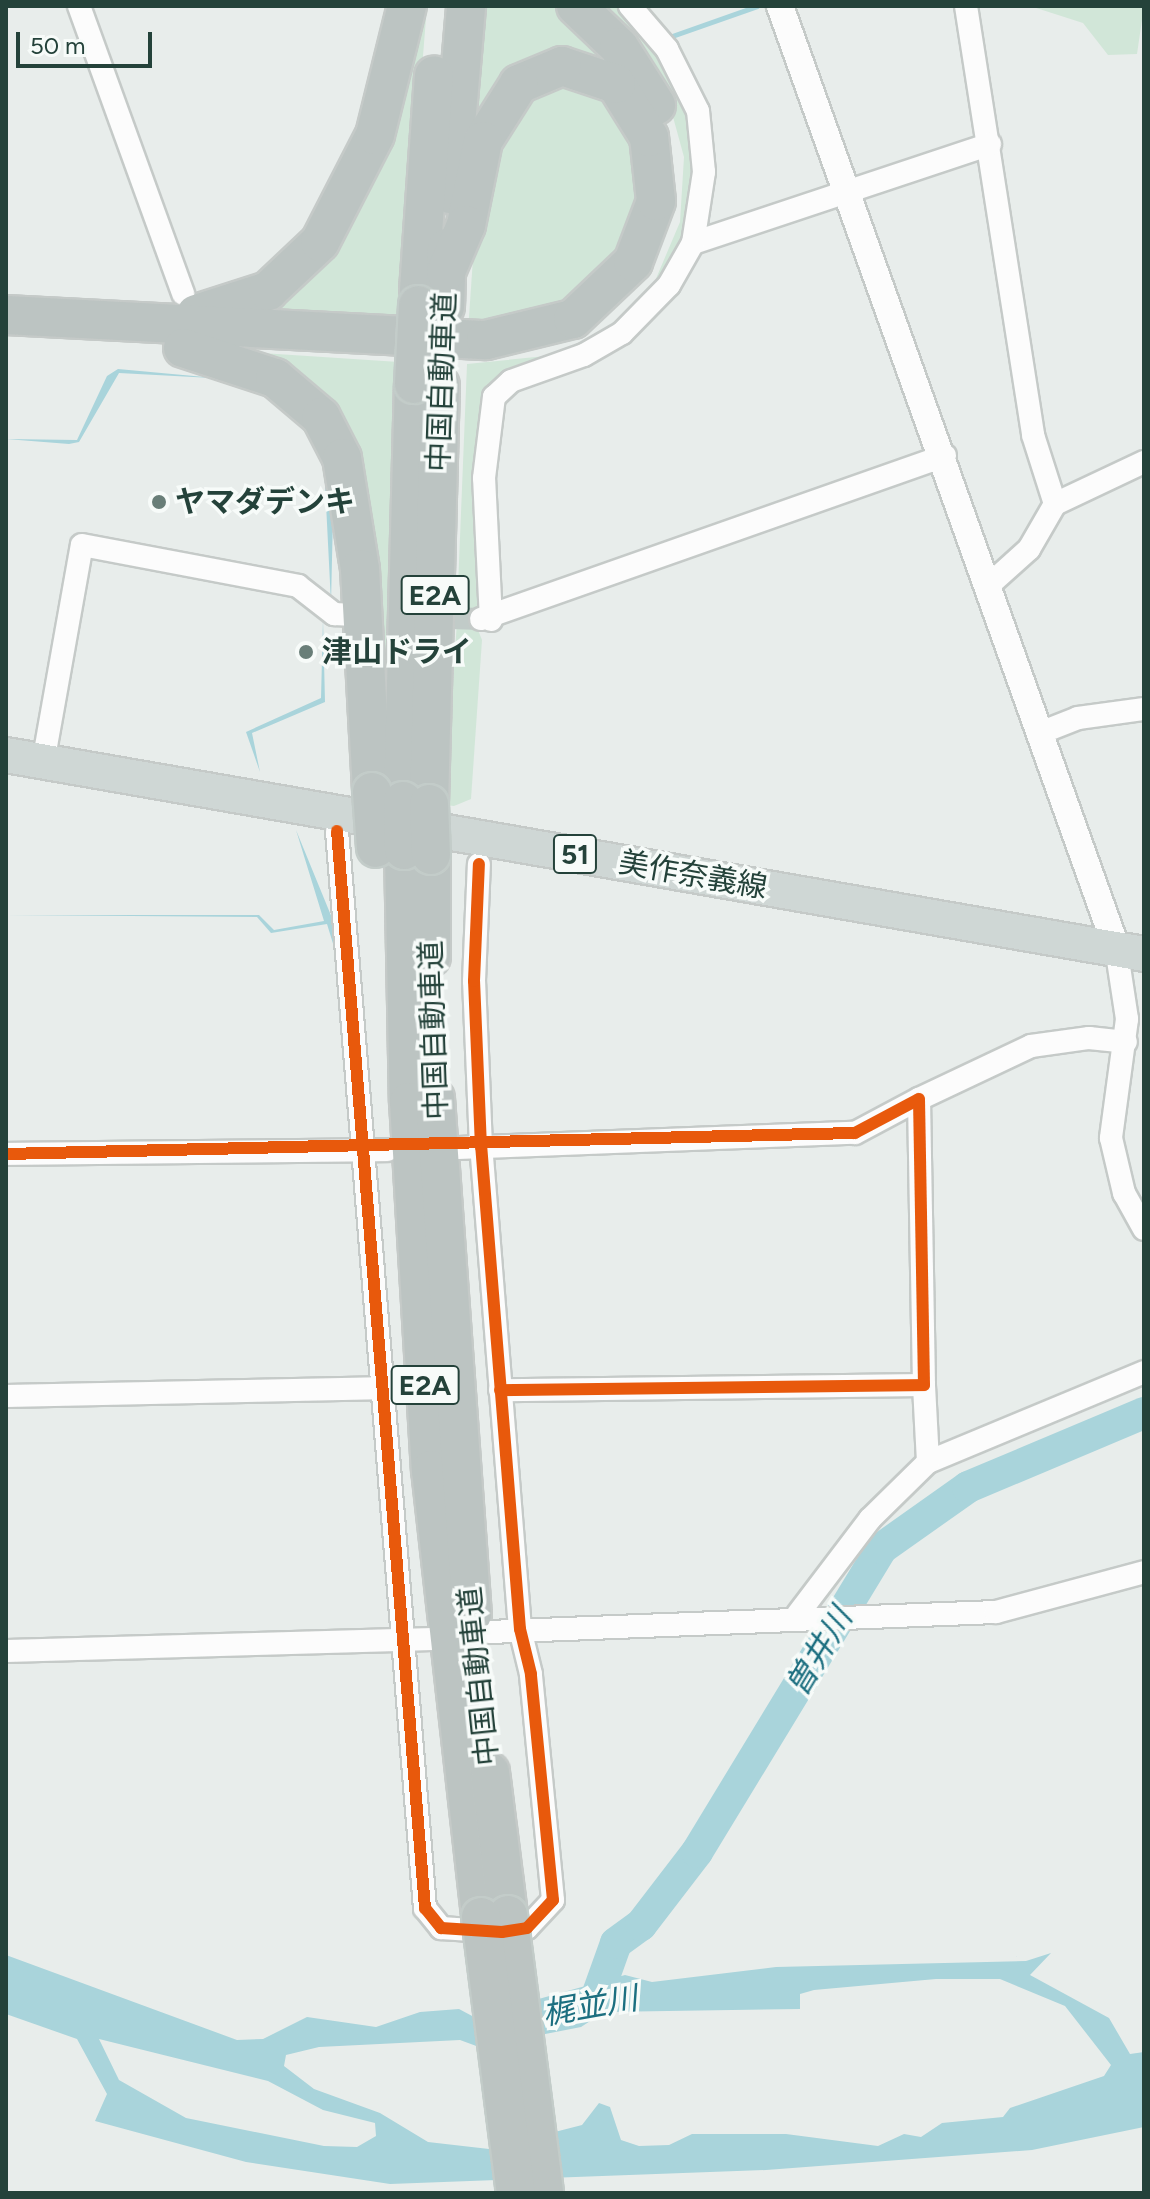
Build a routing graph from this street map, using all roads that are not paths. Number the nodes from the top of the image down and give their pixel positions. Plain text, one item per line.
1 (79, 6) edge
2 (407, 6) edge
3 (440, 6) edge
4 (466, 6) edge
5 (576, 6) edge
6 (630, 6) edge
7 (780, 6) edge
8 (966, 6) edge
9 (990, 144) junction
10 (847, 192) junction
11 (693, 243) junction
12 (183, 294) dead end
13 (436, 295) junction
14 (6, 315) edge
15 (142, 322) junction
16 (6, 340) edge
17 (183, 348) junction
18 (945, 456) junction
19 (1144, 462) edge
20 (1055, 504) junction
21 (989, 585) junction
22 (355, 615) tunnel mouth
23 (1144, 709) edge
24 (1040, 733) junction
25 (6, 755) edge
26 (43, 763) junction
27 (402, 799) junction
28 (337, 831) dead end
29 (404, 851) junction
30 (479, 864) dead end
31 (1130, 951) edge
32 (1126, 1042) junction
33 (919, 1099) junction
34 (481, 1147) junction
35 (456, 1148) dead end
36 (357, 1150) junction
37 (387, 1150) dead end
38 (6, 1154) edge
39 (1144, 1229) edge
40 (1144, 1372) edge
41 (924, 1385) junction
42 (378, 1388) junction
43 (500, 1390) junction
44 (6, 1396) edge
45 (928, 1462) junction
46 (1144, 1572) edge
47 (802, 1614) junction
48 (520, 1629) junction
49 (489, 1632) dead end
50 (431, 1639) dead end
51 (401, 1640) junction
52 (6, 1651) edge
53 (494, 1916) junction
54 (516, 2193) edge
55 (544, 2193) edge

1 - 12 street
2 - 15 highway
3 - 13 highway, 中国自動車道 / E2A
4 - 13 highway, 中国自動車道 / E2A
5 - 17 highway
6 - 11 street
7 - 10 street
8 - 9 street
9 - 10 street
9 - 20 street
10 - 11 street
10 - 18 street
11 - 18 street
13 - 15 highway
13 - 27 highway, 中国自動車道 / E2A, bridge
14 - 15 highway
16 - 17 highway
17 - 27 highway
18 - 21 street
19 - 20 street
20 - 21 street
21 - 24 street
22 - 26 street
23 - 24 street
24 - 31 street
25 - 26 main road, 美作奈義線 / 51
26 - 31 main road, 美作奈義線 / 51
27 - 29 highway, 中国自動車道 / E2A, bridge
27 - 29 highway, bridge
28 - 36 street
29 - 53 highway, 中国自動車道 / E2A
29 - 53 highway, 中国自動車道 / E2A
30 - 34 street
31 - 32 street
32 - 33 street
32 - 39 street
33 - 34 street
33 - 41 street
34 - 35 street
34 - 43 street
36 - 37 street
36 - 38 street
36 - 42 street
40 - 45 street
41 - 43 street
41 - 45 street
42 - 44 street
42 - 51 street
43 - 48 street
45 - 47 street
46 - 47 street
47 - 48 street
48 - 49 street
48 - 51 street
50 - 51 street
51 - 52 street
53 - 54 highway, 中国自動車道 / E2A, bridge
53 - 55 highway, 中国自動車道 / E2A, bridge

